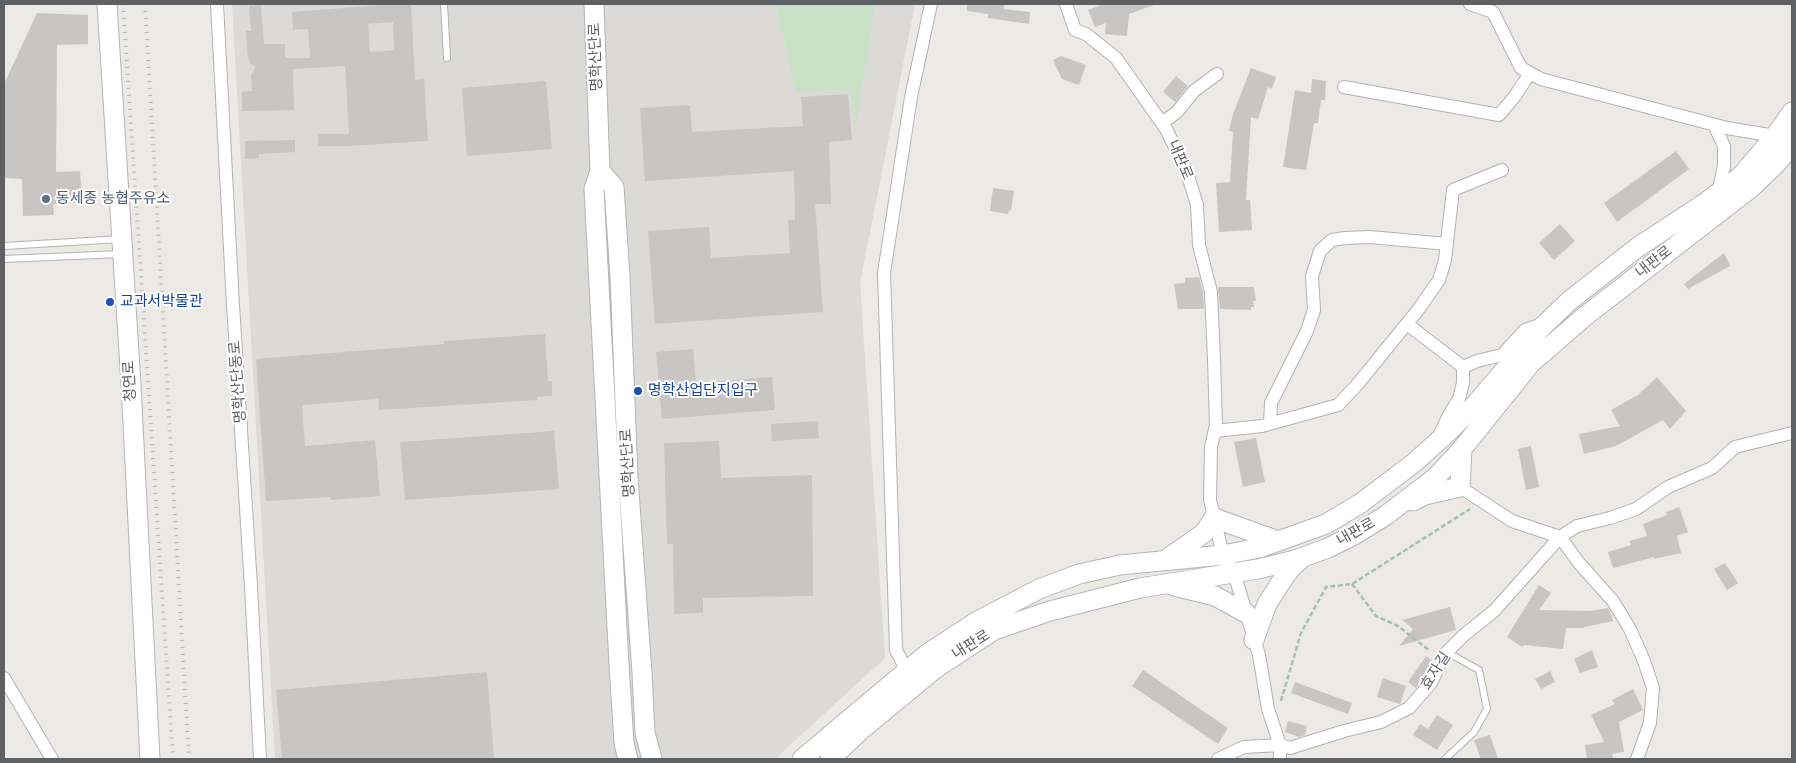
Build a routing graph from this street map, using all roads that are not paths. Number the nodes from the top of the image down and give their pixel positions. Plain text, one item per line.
1 (107, 4) edge
2 (217, 4) edge
3 (444, 4) edge
4 (594, 4) edge
5 (931, 4) edge
6 (1066, 4) edge
7 (1470, 4) edge
8 (447, 58) dead end
9 (1530, 73) junction
10 (1217, 74) dead end
11 (1344, 87) dead end
12 (1792, 112) edge
13 (1162, 124) junction
14 (1714, 125) junction
15 (1784, 136) edge
16 (1792, 145) edge
17 (1502, 170) dead end
18 (600, 171) junction
19 (1718, 193) junction
20 (1447, 244) junction
21 (4, 246) edge
22 (122, 247) junction
23 (4, 259) edge
24 (1546, 323) junction
25 (1407, 324) junction
26 (1462, 367) junction
27 (1270, 424) junction
28 (1215, 431) junction
29 (1792, 433) edge
30 (1435, 445) junction
31 (1462, 449) junction
32 (1460, 487) junction
33 (1396, 508) junction
34 (1214, 518) junction
35 (1560, 537) junction
36 (1278, 541) junction
37 (1223, 555) junction
38 (1303, 557) junction
39 (1167, 559) junction
40 (1234, 573) junction
41 (1163, 584) junction
42 (1246, 613) junction
43 (1254, 640) junction
44 (1444, 655) junction
45 (907, 671) junction
46 (4, 678) edge
47 (1280, 745) junction
48 (626, 755) edge
49 (52, 759) edge
50 (150, 759) edge
51 (260, 759) edge
52 (652, 759) edge
53 (802, 759) edge
54 (830, 759) edge
55 (1218, 759) edge
56 (1280, 759) edge
57 (1446, 759) edge
58 (1637, 759) edge

1 - 22 street, 청연로
2 - 51 street, 명학산단동로
3 - 8 lane
4 - 18 street, 명학산단로
5 - 45 street
6 - 13 street, 내판로
7 - 9 street
9 - 11 street
9 - 14 street
10 - 13 street, 내판로
12 - 15 street, 내판로
13 - 28 street, 내판로
14 - 15 street
14 - 19 street
15 - 19 street, 내판로
16 - 31 street, 내판로
17 - 20 street
18 - 48 street, 명학산단로
18 - 52 street, 명학산단로
19 - 24 street, 내판로
20 - 25 street
20 - 27 street
21 - 22 lane
22 - 23 lane
22 - 50 street, 청연로
24 - 26 street
24 - 30 street, 내판로
25 - 26 street
25 - 27 street
26 - 30 street
27 - 28 street
28 - 34 street, 내판로
29 - 35 street, 효자길
30 - 36 street, 내판로
31 - 32 street
31 - 33 street, 내판로
32 - 33 street
32 - 35 street
33 - 38 street, 내판로
34 - 36 street
34 - 37 street, 내판로
34 - 39 street
35 - 44 street, 효자길
35 - 58 street
36 - 37 street, 내판로
37 - 39 street, 내판로
37 - 40 street
38 - 40 street, 내판로
38 - 43 street
39 - 45 street, 내판로
40 - 41 street, 내판로
40 - 42 street
41 - 42 street
41 - 54 street, 내판로
42 - 43 street
43 - 47 street
44 - 47 street, 효자길
44 - 57 lane
45 - 53 street, 내판로
46 - 49 street
47 - 55 street, 효자길
47 - 56 street

